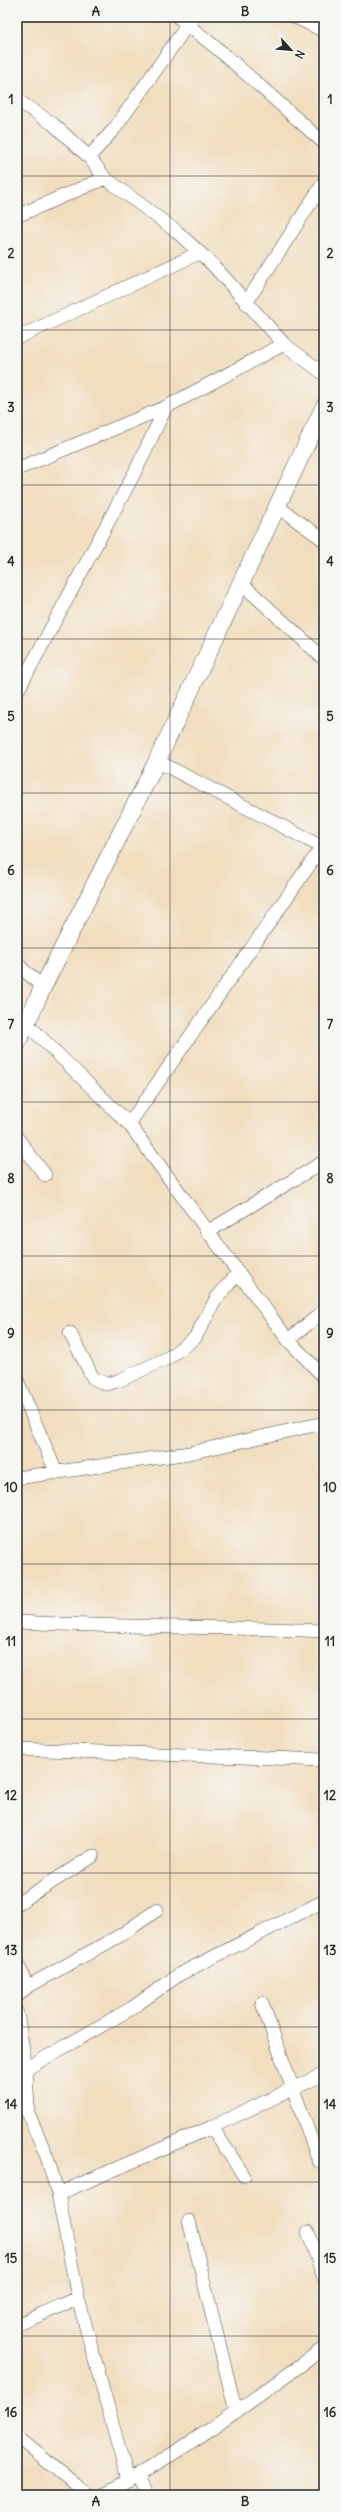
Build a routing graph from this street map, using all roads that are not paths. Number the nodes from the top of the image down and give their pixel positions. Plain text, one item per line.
1 (295, 17) edge
2 (186, 19) edge
3 (324, 31) edge
4 (17, 100) edge
5 (324, 143) edge
6 (89, 157) junction
7 (105, 178) junction
8 (324, 182) edge
9 (17, 216) edge
10 (199, 253) junction
11 (246, 303) junction
12 (17, 338) edge
13 (284, 344) junction
14 (324, 374) edge
15 (166, 407) junction
16 (324, 407) edge
17 (17, 469) edge
18 (278, 507) junction
19 (324, 540) edge
20 (240, 582) junction
21 (324, 659) edge
22 (17, 692) edge
23 (157, 761) junction
24 (323, 846) edge
25 (17, 964) edge
26 (43, 987) junction
27 (27, 1024) junction
28 (17, 1044) edge
29 (129, 1124) junction
30 (17, 1138) edge
31 (320, 1164) dead end
32 (45, 1175) dead end
33 (207, 1232) junction
34 (237, 1274) junction
35 (324, 1311) edge
36 (70, 1333) dead end
37 (288, 1340) junction
38 (324, 1377) edge
39 (17, 1380) edge
40 (324, 1423) edge
41 (56, 1472) junction
42 (17, 1478) edge
43 (17, 1622) edge
44 (324, 1631) edge
45 (17, 1749) edge
46 (324, 1760) edge
47 (93, 1856) dead end
48 (324, 1901) edge
49 (17, 1904) edge
50 (157, 1910) dead end
51 (17, 1961) edge
52 (22, 1992) edge
53 (262, 2003) dead end
54 (17, 2013) edge
55 (26, 2069) junction
56 (324, 2074) edge
57 (293, 2089) junction
58 (17, 2095) edge
59 (29, 2115) junction
60 (212, 2127) junction
61 (319, 2161) dead end
62 (244, 2176) dead end
63 (58, 2194) junction
64 (189, 2221) dead end
65 (308, 2232) dead end
66 (324, 2278) edge
67 (78, 2298) junction
68 (17, 2325) edge
69 (324, 2348) edge
70 (236, 2412) junction
71 (17, 2437) edge
72 (133, 2479) junction
73 (88, 2495) edge
74 (102, 2495) edge
75 (148, 2495) edge

1 - 3 street
2 - 5 street
2 - 6 street
4 - 6 street
6 - 7 street
7 - 9 street
7 - 10 street
8 - 11 street
10 - 11 street
10 - 12 street
11 - 13 street
13 - 14 street
13 - 15 street
15 - 17 street
15 - 22 street
16 - 18 street
18 - 19 street
18 - 20 street
20 - 21 street
20 - 23 street
23 - 24 street
23 - 26 street
24 - 29 street
25 - 26 street
26 - 27 street
27 - 28 street
27 - 29 street
29 - 33 street
30 - 32 street
31 - 33 street
33 - 34 street
34 - 36 street
34 - 37 street
35 - 37 street
37 - 38 street
39 - 41 street
40 - 41 street
41 - 42 street
43 - 44 street
45 - 46 street
47 - 49 street
48 - 55 street
50 - 52 street
51 - 52 street
53 - 57 street
54 - 55 street
55 - 59 street
56 - 57 street
57 - 60 street
57 - 61 street
58 - 59 street
59 - 63 street
60 - 62 street
60 - 63 street
63 - 67 street
64 - 70 street
65 - 66 street
67 - 68 street
67 - 72 street
69 - 70 street
70 - 72 street
71 - 73 street
72 - 74 street
72 - 75 street

